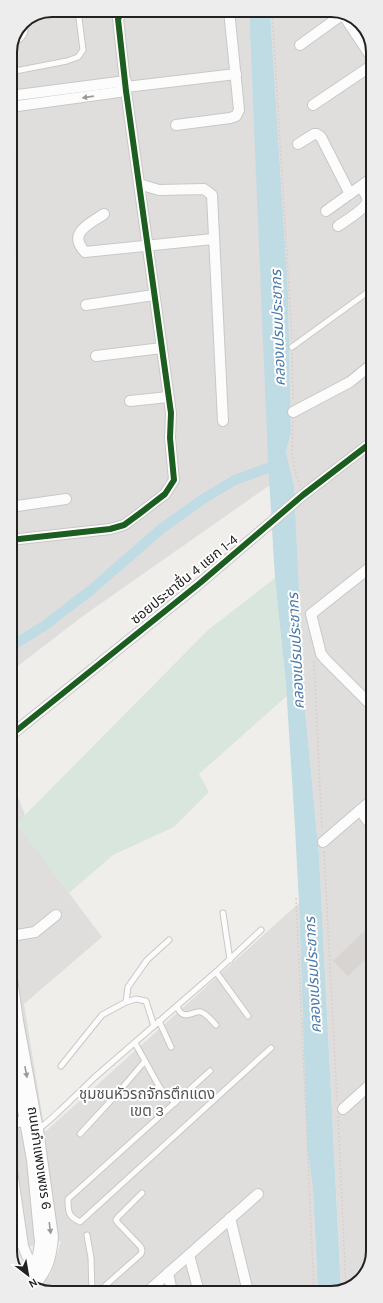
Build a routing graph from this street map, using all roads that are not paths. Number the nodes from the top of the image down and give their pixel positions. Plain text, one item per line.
1 (79, 17) edge
2 (119, 17) edge
3 (230, 17) edge
4 (338, 18) edge
5 (348, 22) edge
6 (26, 29) edge
7 (20, 39) edge
8 (300, 45) dead end
9 (365, 48) edge
10 (366, 70) edge
11 (17, 71) edge
12 (236, 74) junction
13 (126, 86) junction
14 (17, 95) edge
15 (313, 105) dead end
16 (17, 106) edge
17 (176, 125) dead end
18 (298, 144) dead end
19 (366, 182) edge
20 (139, 184) junction
21 (360, 187) junction
22 (350, 194) junction
23 (366, 195) edge
24 (366, 204) edge
25 (326, 211) dead end
26 (104, 214) dead end
27 (338, 226) dead end
28 (213, 239) junction
29 (148, 246) junction
30 (366, 293) edge
31 (154, 295) junction
32 (86, 305) dead end
33 (292, 347) road end
34 (162, 348) junction
35 (96, 356) dead end
36 (366, 369) edge
37 (168, 397) junction
38 (130, 402) dead end
39 (294, 412) road end
40 (223, 421) dead end
41 (366, 447) edge
42 (66, 499) dead end
43 (17, 506) edge
44 (17, 539) edge
45 (366, 570) edge
46 (366, 700) edge
47 (17, 729) edge
48 (366, 804) edge
49 (360, 810) junction
50 (366, 818) edge
51 (323, 842) road end
52 (223, 913) dead end
53 (56, 915) dead end
54 (261, 930) dead end
55 (17, 935) edge
56 (168, 940) dead end
57 (230, 960) junction
58 (216, 972) junction
59 (126, 1002) junction
60 (177, 1006) junction
61 (248, 1016) dead end
62 (17, 1021) edge
63 (159, 1021) junction
64 (216, 1025) dead end
65 (154, 1026) junction
66 (135, 1043) junction
67 (171, 1047) dead end
68 (271, 1048) dead end
69 (145, 1061) junction
70 (61, 1066) dead end
71 (17, 1071) edge
72 (210, 1071) dead end
73 (366, 1088) edge
74 (175, 1103) junction
75 (339, 1110) road end
76 (26, 1120) junction
77 (17, 1122) edge
78 (37, 1130) junction
79 (80, 1134) dead end
80 (142, 1193) dead end
81 (258, 1194) dead end
82 (17, 1202) edge
83 (230, 1218) junction
84 (87, 1235) dead end
85 (189, 1255) junction
86 (35, 1267) junction
87 (168, 1273) junction
88 (29, 1277) edge
89 (37, 1282) edge
90 (92, 1286) edge
91 (105, 1286) edge
92 (154, 1286) edge
93 (171, 1286) edge
94 (197, 1286) edge
95 (247, 1286) edge

1 - 11 lane
2 - 13 street
3 - 12 street
4 - 8 street
5 - 9 street
6 - 7 lane
10 - 15 street
12 - 13 street
12 - 17 street
13 - 14 street
13 -> 16 street
13 - 20 street
18 - 22 street
19 - 21 street
20 - 28 street
20 - 29 street
21 - 22 street
21 - 23 street
22 - 25 street
24 - 27 street
26 - 29 street
28 - 29 street
28 - 40 street
29 - 31 street
30 - 33 lane
31 - 32 street
31 - 34 street
34 - 35 street
34 - 37 street
36 - 39 street
37 - 38 street
37 - 44 street
41 - 47 street, ซอยประชาชื่น 4 แยก 1-4
42 - 43 street
45 - 46 street
48 - 49 street
49 - 50 street
49 - 51 street
52 - 57 lane
53 - 55 street
54 - 57 lane
56 - 59 lane
57 - 58 lane
58 - 60 lane
58 - 61 lane
59 - 65 lane
59 - 70 lane
60 - 63 lane
60 - 64 lane
62 -> 78 street, ถนนกำแพงเพชร 6
63 - 65 lane
63 - 67 lane
65 - 66 lane
66 - 69 lane
66 - 78 lane
68 - 74 lane
69 - 74 lane
69 - 79 lane
71 - 76 street, ถนนกำแพงเพชร 6
72 - 74 lane
73 - 75 street
76 - 77 street
76 - 86 street, ถนนกำแพงเพชร 6
78 -> 89 street, ถนนกำแพงเพชร 6
80 - 91 lane
81 - 83 street
82 - 86 street
83 - 85 street
83 - 95 street
84 - 90 lane
85 - 87 street
85 - 94 street
86 - 88 street, ถนนกำแพงเพชร 6
87 - 92 street
87 - 93 street

